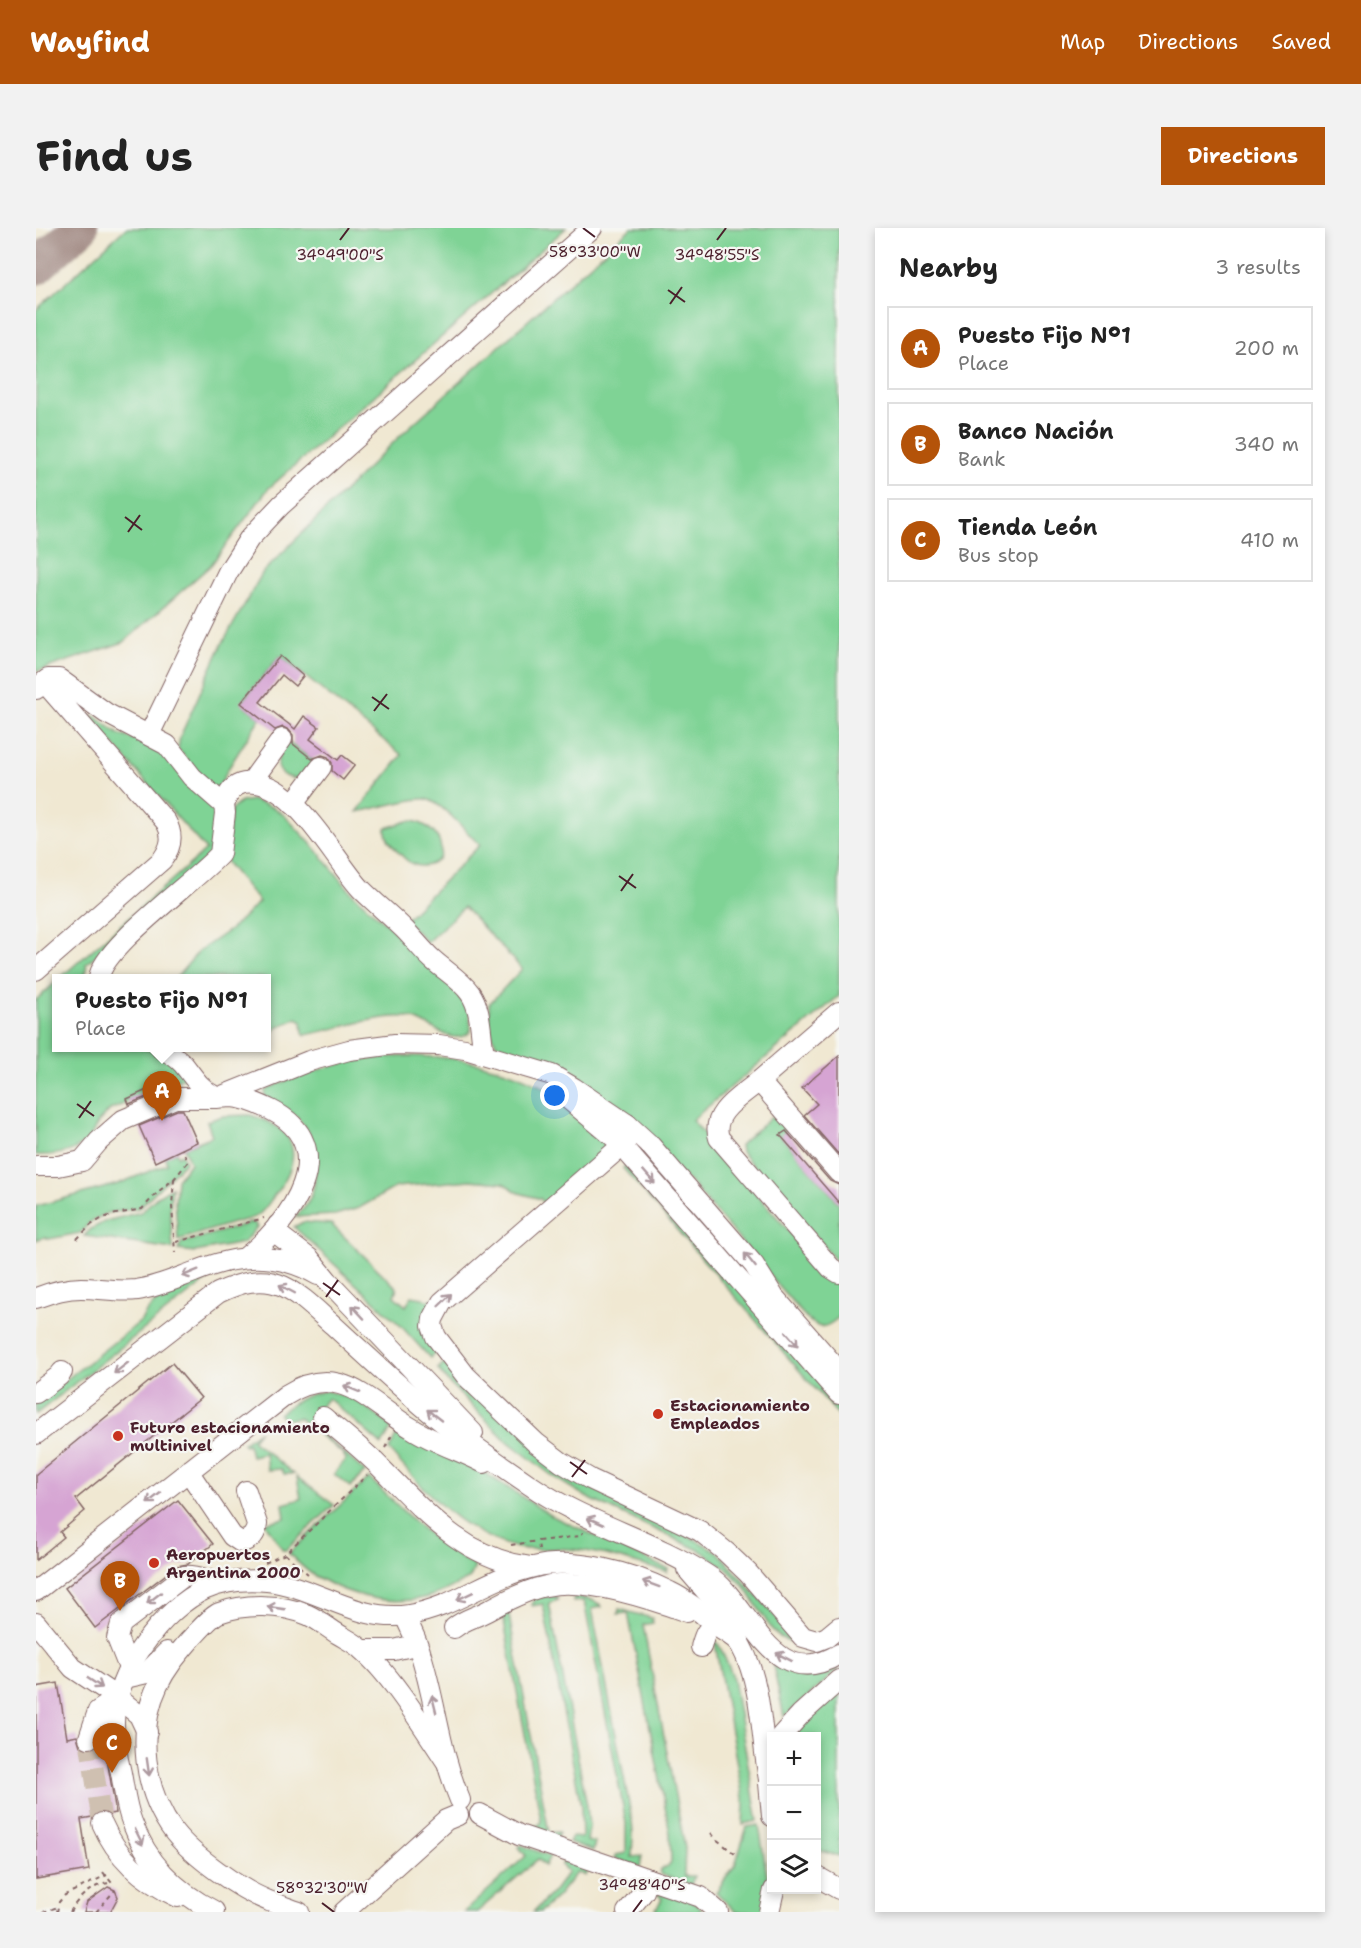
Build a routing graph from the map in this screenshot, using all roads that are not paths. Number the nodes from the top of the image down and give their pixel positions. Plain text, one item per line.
1 (592, 228) edge
2 (40, 685) edge
3 (148, 735) junction
4 (282, 739) dead end
5 (321, 767) dead end
6 (251, 782) junction
7 (293, 804) junction
8 (224, 805) junction
9 (36, 970) edge
10 (100, 974) edge
11 (839, 1012) edge
12 (167, 1052) edge
13 (484, 1054) junction
14 (508, 1061) junction
15 (759, 1081) junction
16 (217, 1098) junction
17 (627, 1124) junction
18 (622, 1146) junction
19 (36, 1166) edge
20 (839, 1173) edge
21 (274, 1221) junction
22 (246, 1257) junction
23 (839, 1273) edge
24 (328, 1281) junction
25 (36, 1299) edge
26 (769, 1302) junction
27 (62, 1372) dead end
28 (838, 1383) edge
29 (36, 1394) edge
30 (323, 1417) dead end
31 (36, 1434) edge
32 (498, 1462) junction
33 (188, 1472) junction
34 (531, 1486) junction
35 (246, 1491) dead end
36 (676, 1557) junction
37 (535, 1566) junction
38 (225, 1583) junction
39 (36, 1591) edge
40 (216, 1614) junction
41 (405, 1616) junction
42 (36, 1623) edge
43 (714, 1623) junction
44 (839, 1627) edge
45 (454, 1628) dead end
46 (740, 1642) junction
47 (418, 1647) junction
48 (701, 1647) dead end
49 (363, 1650) junction
50 (839, 1654) edge
51 (127, 1673) junction
52 (839, 1680) edge
53 (118, 1698) junction
54 (147, 1732) junction
55 (786, 1732) edge
56 (89, 1738) tunnel mouth
57 (767, 1757) edge
58 (446, 1761) junction
59 (459, 1807) junction
60 (102, 1823) tunnel mouth
61 (648, 1879) junction
62 (821, 1879) edge
63 (839, 1889) edge
64 (773, 1894) edge
65 (257, 1896) junction
66 (215, 1911) edge
67 (269, 1912) edge
68 (299, 1912) edge
69 (344, 1912) edge
70 (627, 1912) edge
71 (718, 1912) edge
72 (769, 1912) edge

1 - 3 street
2 - 3 street
2 - 9 street
3 - 8 street
4 - 6 street
5 - 7 street
6 - 7 street
6 - 8 street
7 - 13 street
8 - 10 street
11 - 15 street
12 - 16 street
13 - 14 street
13 - 16 street
14 - 17 street
14 - 18 street
15 - 20 street
15 - 23 street
16 - 19 street
16 - 21 street
17 - 18 street
26 -> 17 street
18 -> 26 street
44 -> 18 street
21 - 22 street
21 - 24 street
22 - 24 street
22 -> 25 street
32 -> 24 street
26 - 28 street
27 - 29 street
30 - 37 street
32 -> 31 street
32 - 34 street
34 -> 33 street
33 - 35 street
33 -> 39 street
36 -> 34 street
36 - 46 street
50 -> 36 street
37 -> 41 street
43 -> 37 street
38 - 41 street
38 - 51 street
38 -> 51 street
49 -> 40 street
40 - 51 street
40 - 54 street
41 - 47 street
42 -> 53 street
43 - 45 street
43 - 46 street
43 - 48 street
46 - 57 street
47 - 49 street
58 -> 47 street
49 - 58 street
51 - 53 street
52 - 55 street
53 - 54 street
53 - 56 street
53 -> 66 street
54 -> 65 street
58 - 59 street
59 - 61 street
59 - 69 street
60 - 66 street
61 - 70 street
61 - 71 street
62 - 63 street
64 - 72 street
65 - 67 street
65 - 68 street

